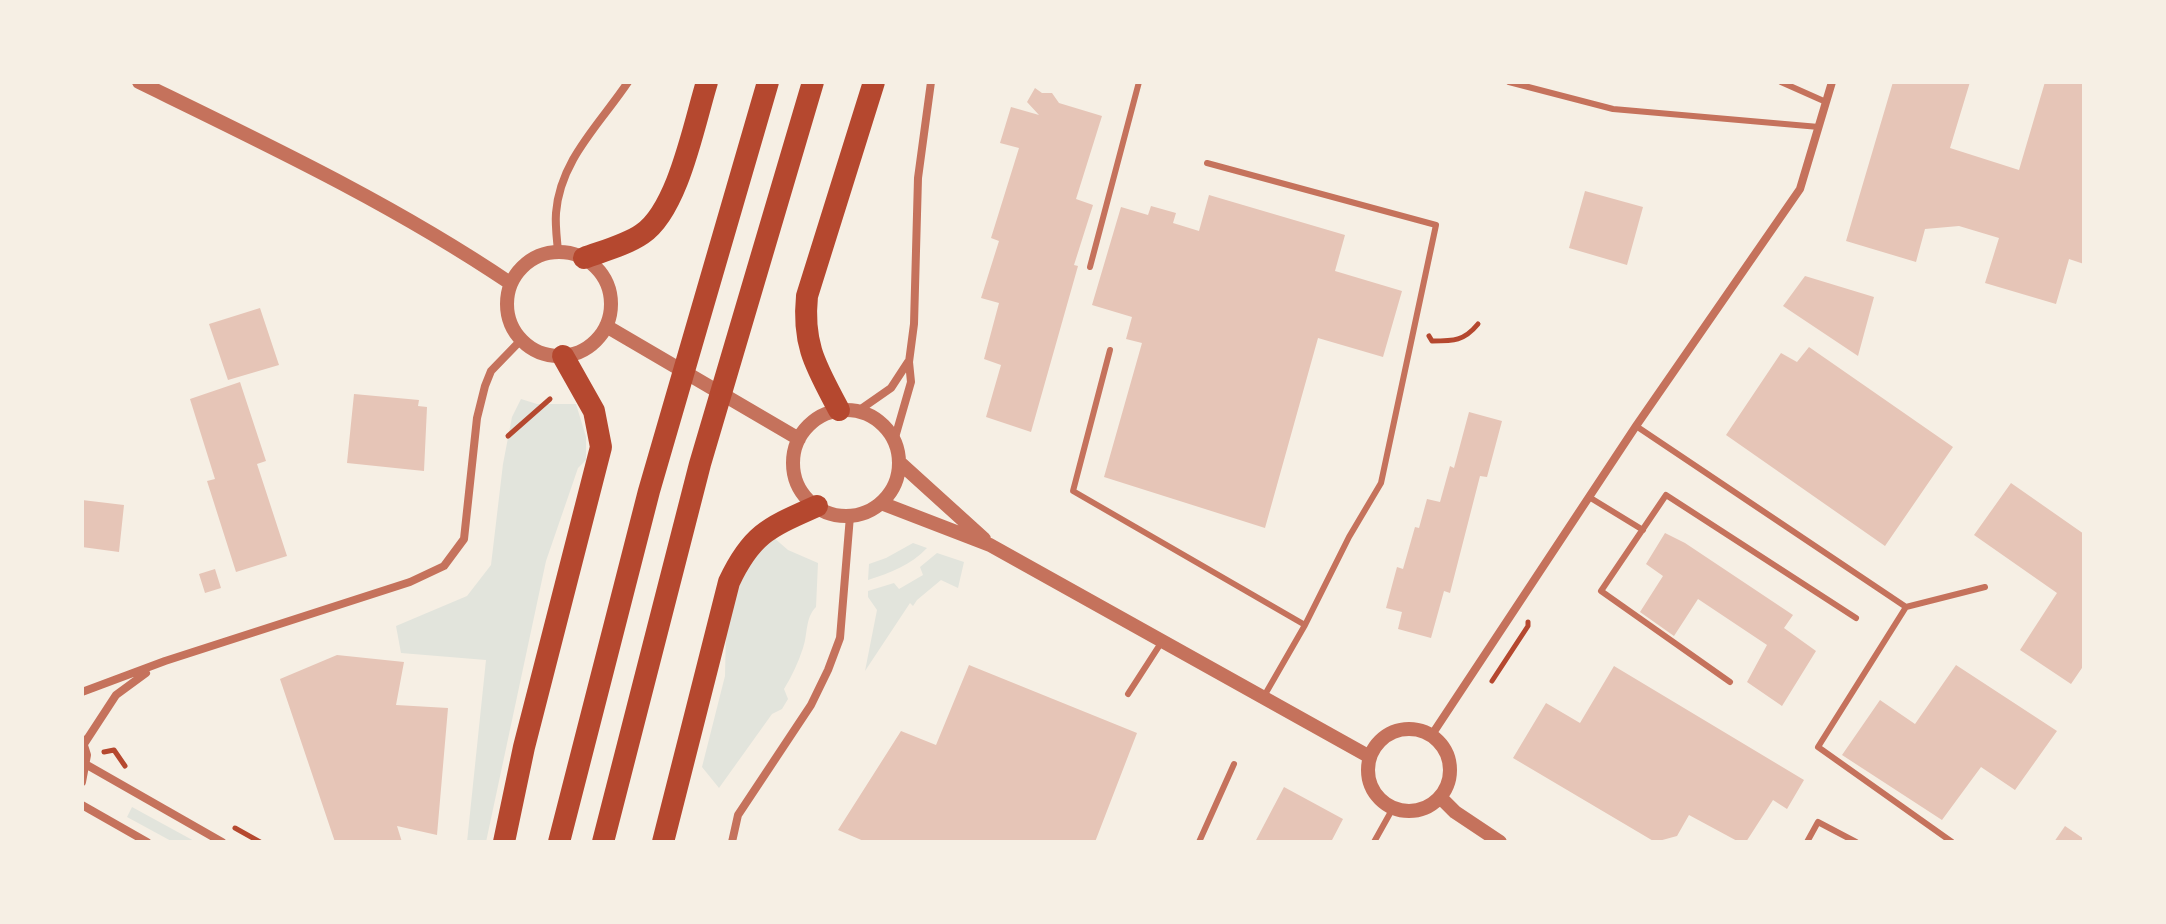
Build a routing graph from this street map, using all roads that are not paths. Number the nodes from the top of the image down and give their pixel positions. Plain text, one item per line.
1 (139, 82) edge
2 (628, 82) edge
3 (707, 82) edge
4 (768, 82) edge
5 (813, 82) edge
6 (874, 82) edge
7 (931, 82) edge
8 (1139, 82) edge
9 (1509, 82) edge
10 (1781, 82) edge
11 (1832, 82) edge
12 (1826, 102) junction
13 (1819, 127) junction
14 (1207, 163) dead end
15 (558, 251) junction
16 (584, 258) junction
17 (1090, 267) dead end
18 (510, 283) junction
19 (606, 326) junction
20 (521, 340) junction
21 (1110, 350) dead end
22 (563, 356) junction
23 (909, 362) junction
24 (849, 411) junction
25 (1636, 426) junction
26 (799, 439) junction
27 (894, 441) junction
28 (899, 462) junction
29 (1589, 497) junction
30 (881, 503) junction
31 (817, 506) junction
32 (850, 516) junction
33 (1643, 530) junction
34 (990, 545) junction
35 (1985, 587) dead end
36 (1906, 607) junction
37 (1856, 618) dead end
38 (1305, 625) junction
39 (1162, 641) junction
40 (165, 661) junction
41 (1730, 682) dead end
42 (82, 692) edge
43 (1128, 694) dead end
44 (1263, 698) junction
45 (1431, 736) junction
46 (83, 741) edge
47 (1370, 757) junction
48 (1234, 764) dead end
49 (87, 765) junction
50 (82, 782) edge
51 (1440, 797) junction
52 (82, 805) edge
53 (1393, 808) junction
54 (147, 842) edge
55 (222, 842) edge
56 (504, 842) edge
57 (559, 842) edge
58 (603, 842) edge
59 (663, 842) edge
60 (732, 842) edge
61 (1199, 842) edge
62 (1374, 842) edge
63 (1500, 842) edge
64 (1807, 842) edge
65 (1856, 842) edge
66 (1952, 842) edge

1 - 18 street
2 - 15 street
3 - 16 highway
4 - 57 highway
5 - 58 highway
6 - 24 highway
7 - 23 street
8 - 17 lane
9 - 13 lane
10 - 12 lane
11 - 12 street
12 - 13 street
13 - 25 street
14 - 38 lane
15 - 16 street
15 - 18 street
16 - 19 street
18 - 20 street
19 - 22 street
19 - 26 street
20 - 22 street
20 - 40 street
21 - 38 lane
22 - 56 highway
23 - 24 street
23 - 27 street
24 - 26 street
24 - 27 street
25 - 29 street
25 - 36 lane
26 - 31 street
27 - 28 street
28 - 30 street
28 - 34 street
29 - 33 lane
29 - 45 street
30 - 32 street
30 - 34 street
31 - 32 street
31 - 59 highway
32 - 60 street
33 - 37 lane
33 - 41 lane
34 - 39 street
35 - 36 lane
36 - 66 lane
38 - 44 lane
39 - 43 lane
39 - 44 street
40 - 42 street
40 - 46 street
44 - 47 street
45 - 47 street
45 - 51 street
46 - 49 street
47 - 53 street
48 - 61 lane
49 - 50 street
49 - 55 street
51 - 53 street
51 - 63 street
52 - 54 street
53 - 62 lane
64 - 65 lane

